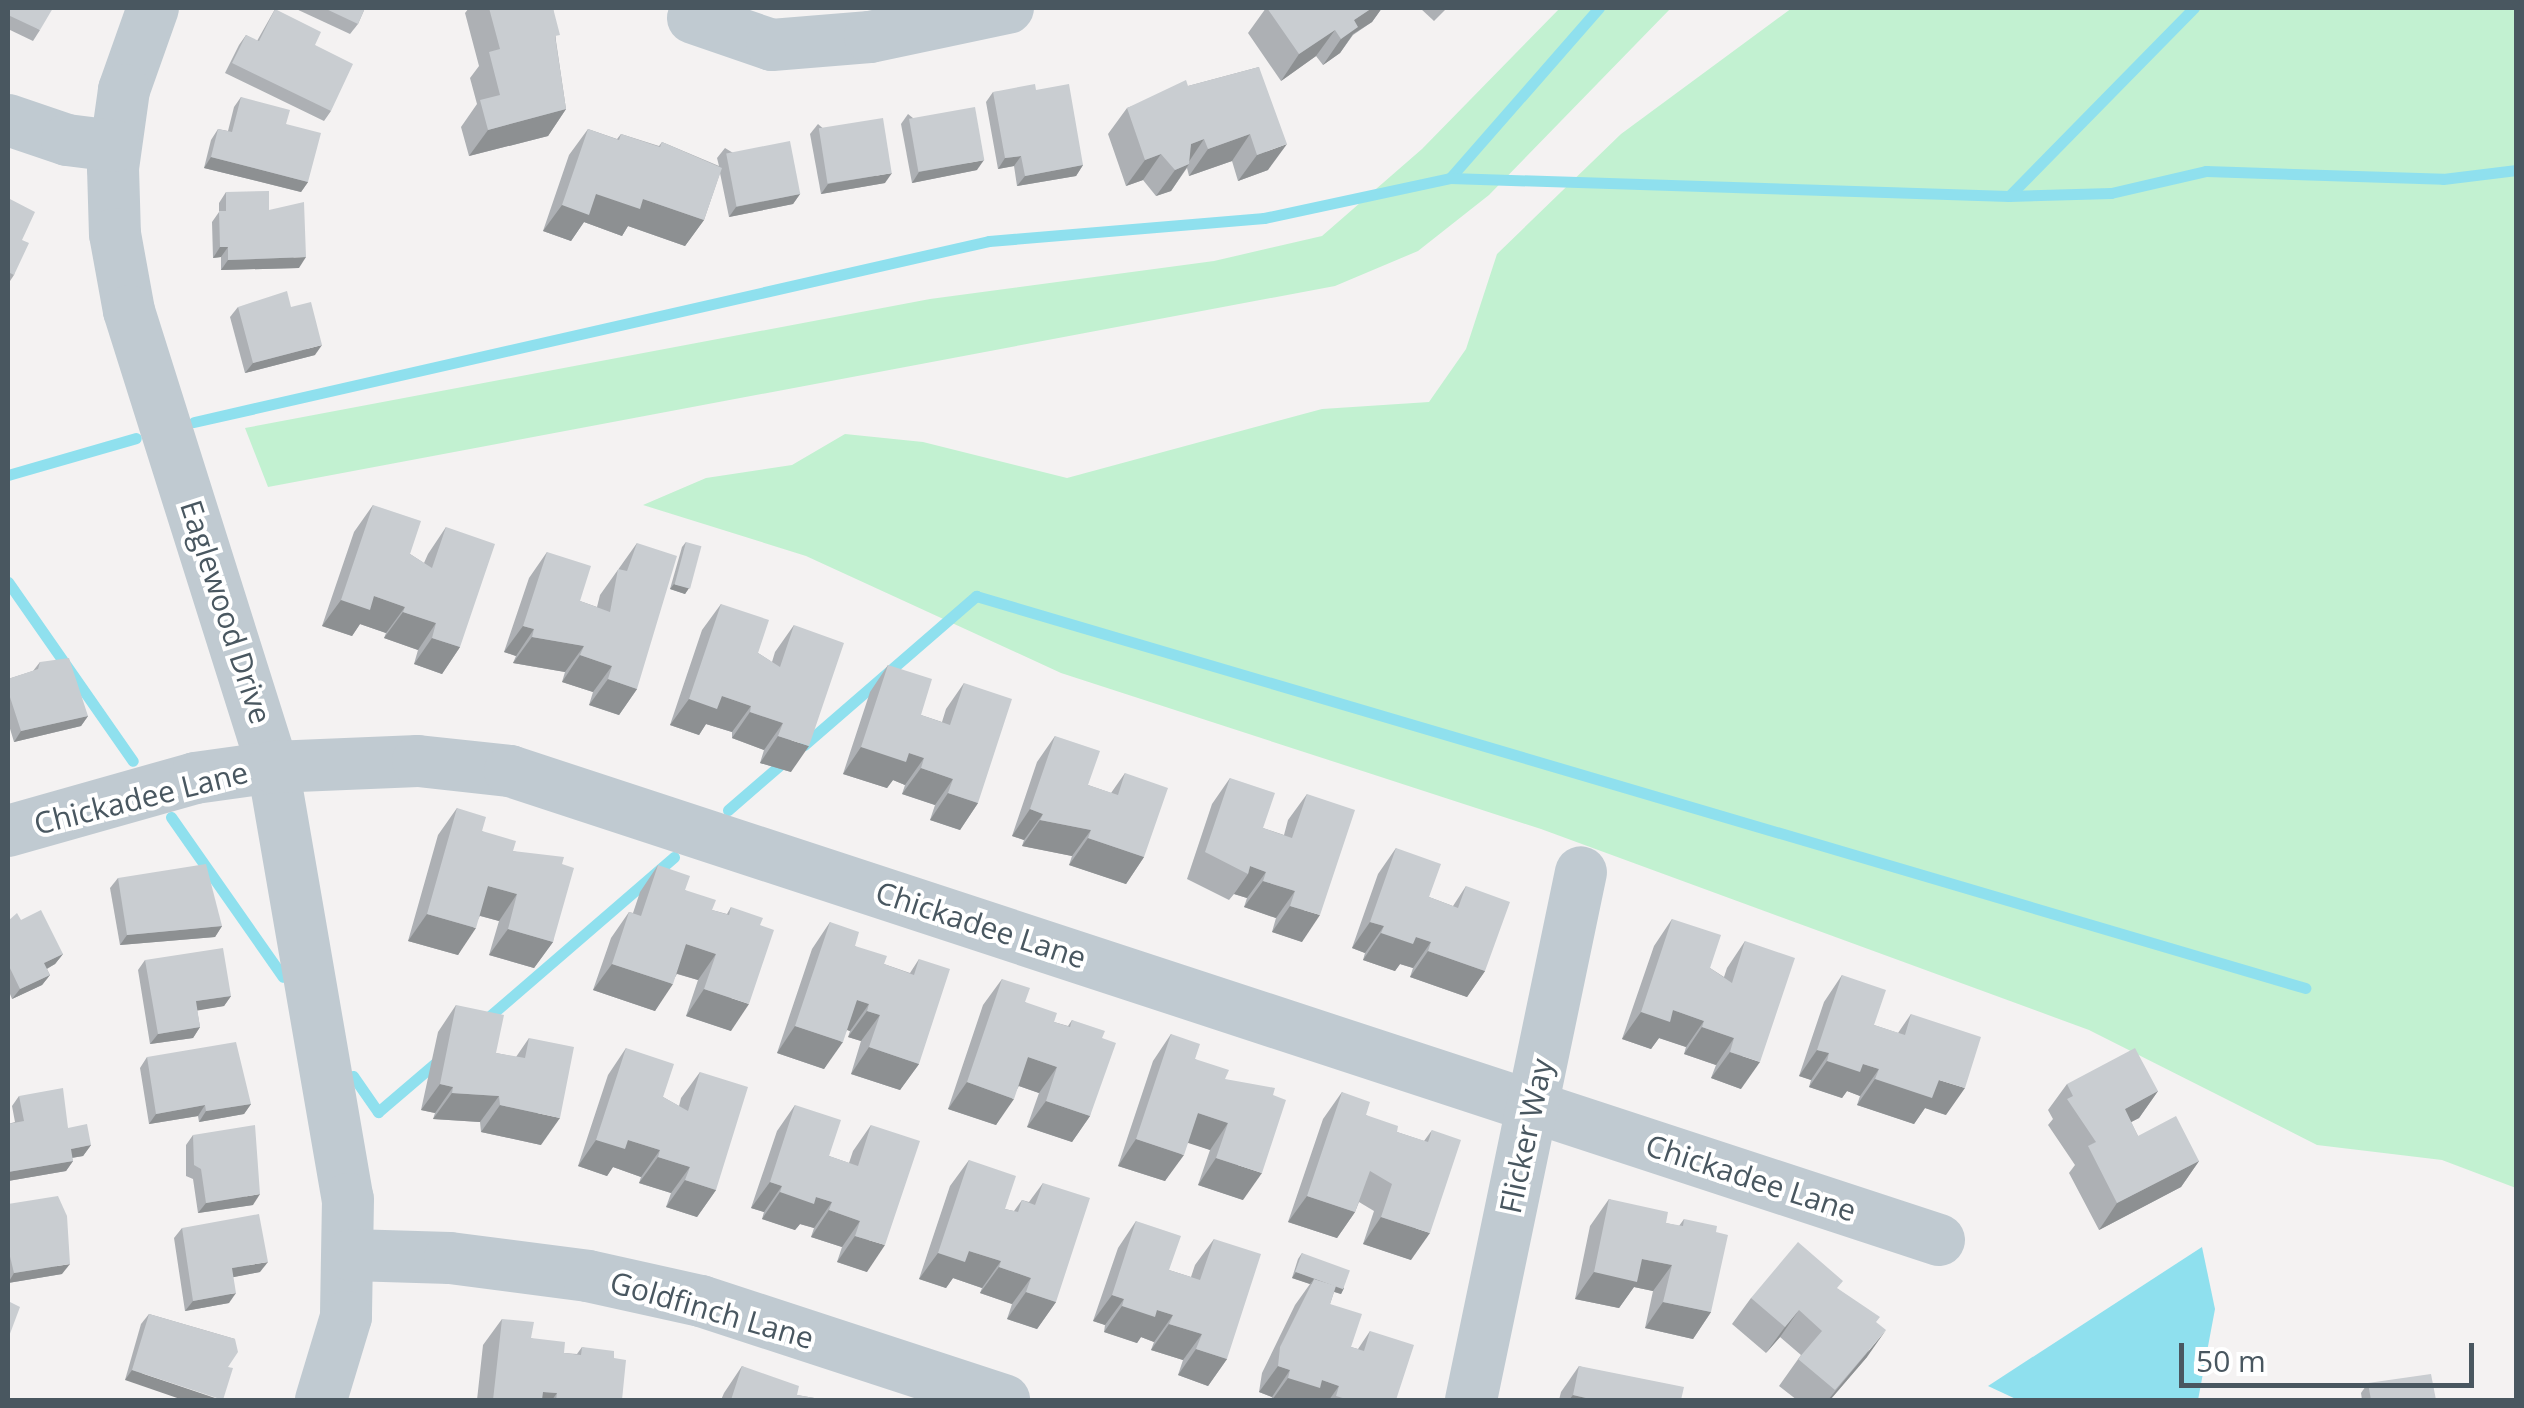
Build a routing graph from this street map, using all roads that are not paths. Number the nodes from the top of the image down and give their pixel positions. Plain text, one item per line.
1 (154, 8) edge
2 (1008, 8) edge
3 (693, 18) dead end
4 (8, 120) edge
5 (115, 146) junction
6 (273, 766) junction
7 (8, 832) edge
8 (1581, 872) dead end
9 (1532, 1106) junction
10 (1939, 1240) dead end
11 (352, 1255) junction
12 (320, 1400) edge
13 (1004, 1400) edge
14 (1471, 1400) edge

1 - 5 street, Eaglewood Drive
2 - 3 street
4 - 5 street
5 - 6 street, Eaglewood Drive
6 - 7 street, Chickadee Lane
6 - 9 street, Chickadee Lane
6 - 11 street, Eaglewood Drive
8 - 9 street, Flicker Way
9 - 10 street, Chickadee Lane
9 - 14 street, Flicker Way
11 - 12 street, Eaglewood Drive
11 - 13 street, Goldfinch Lane

